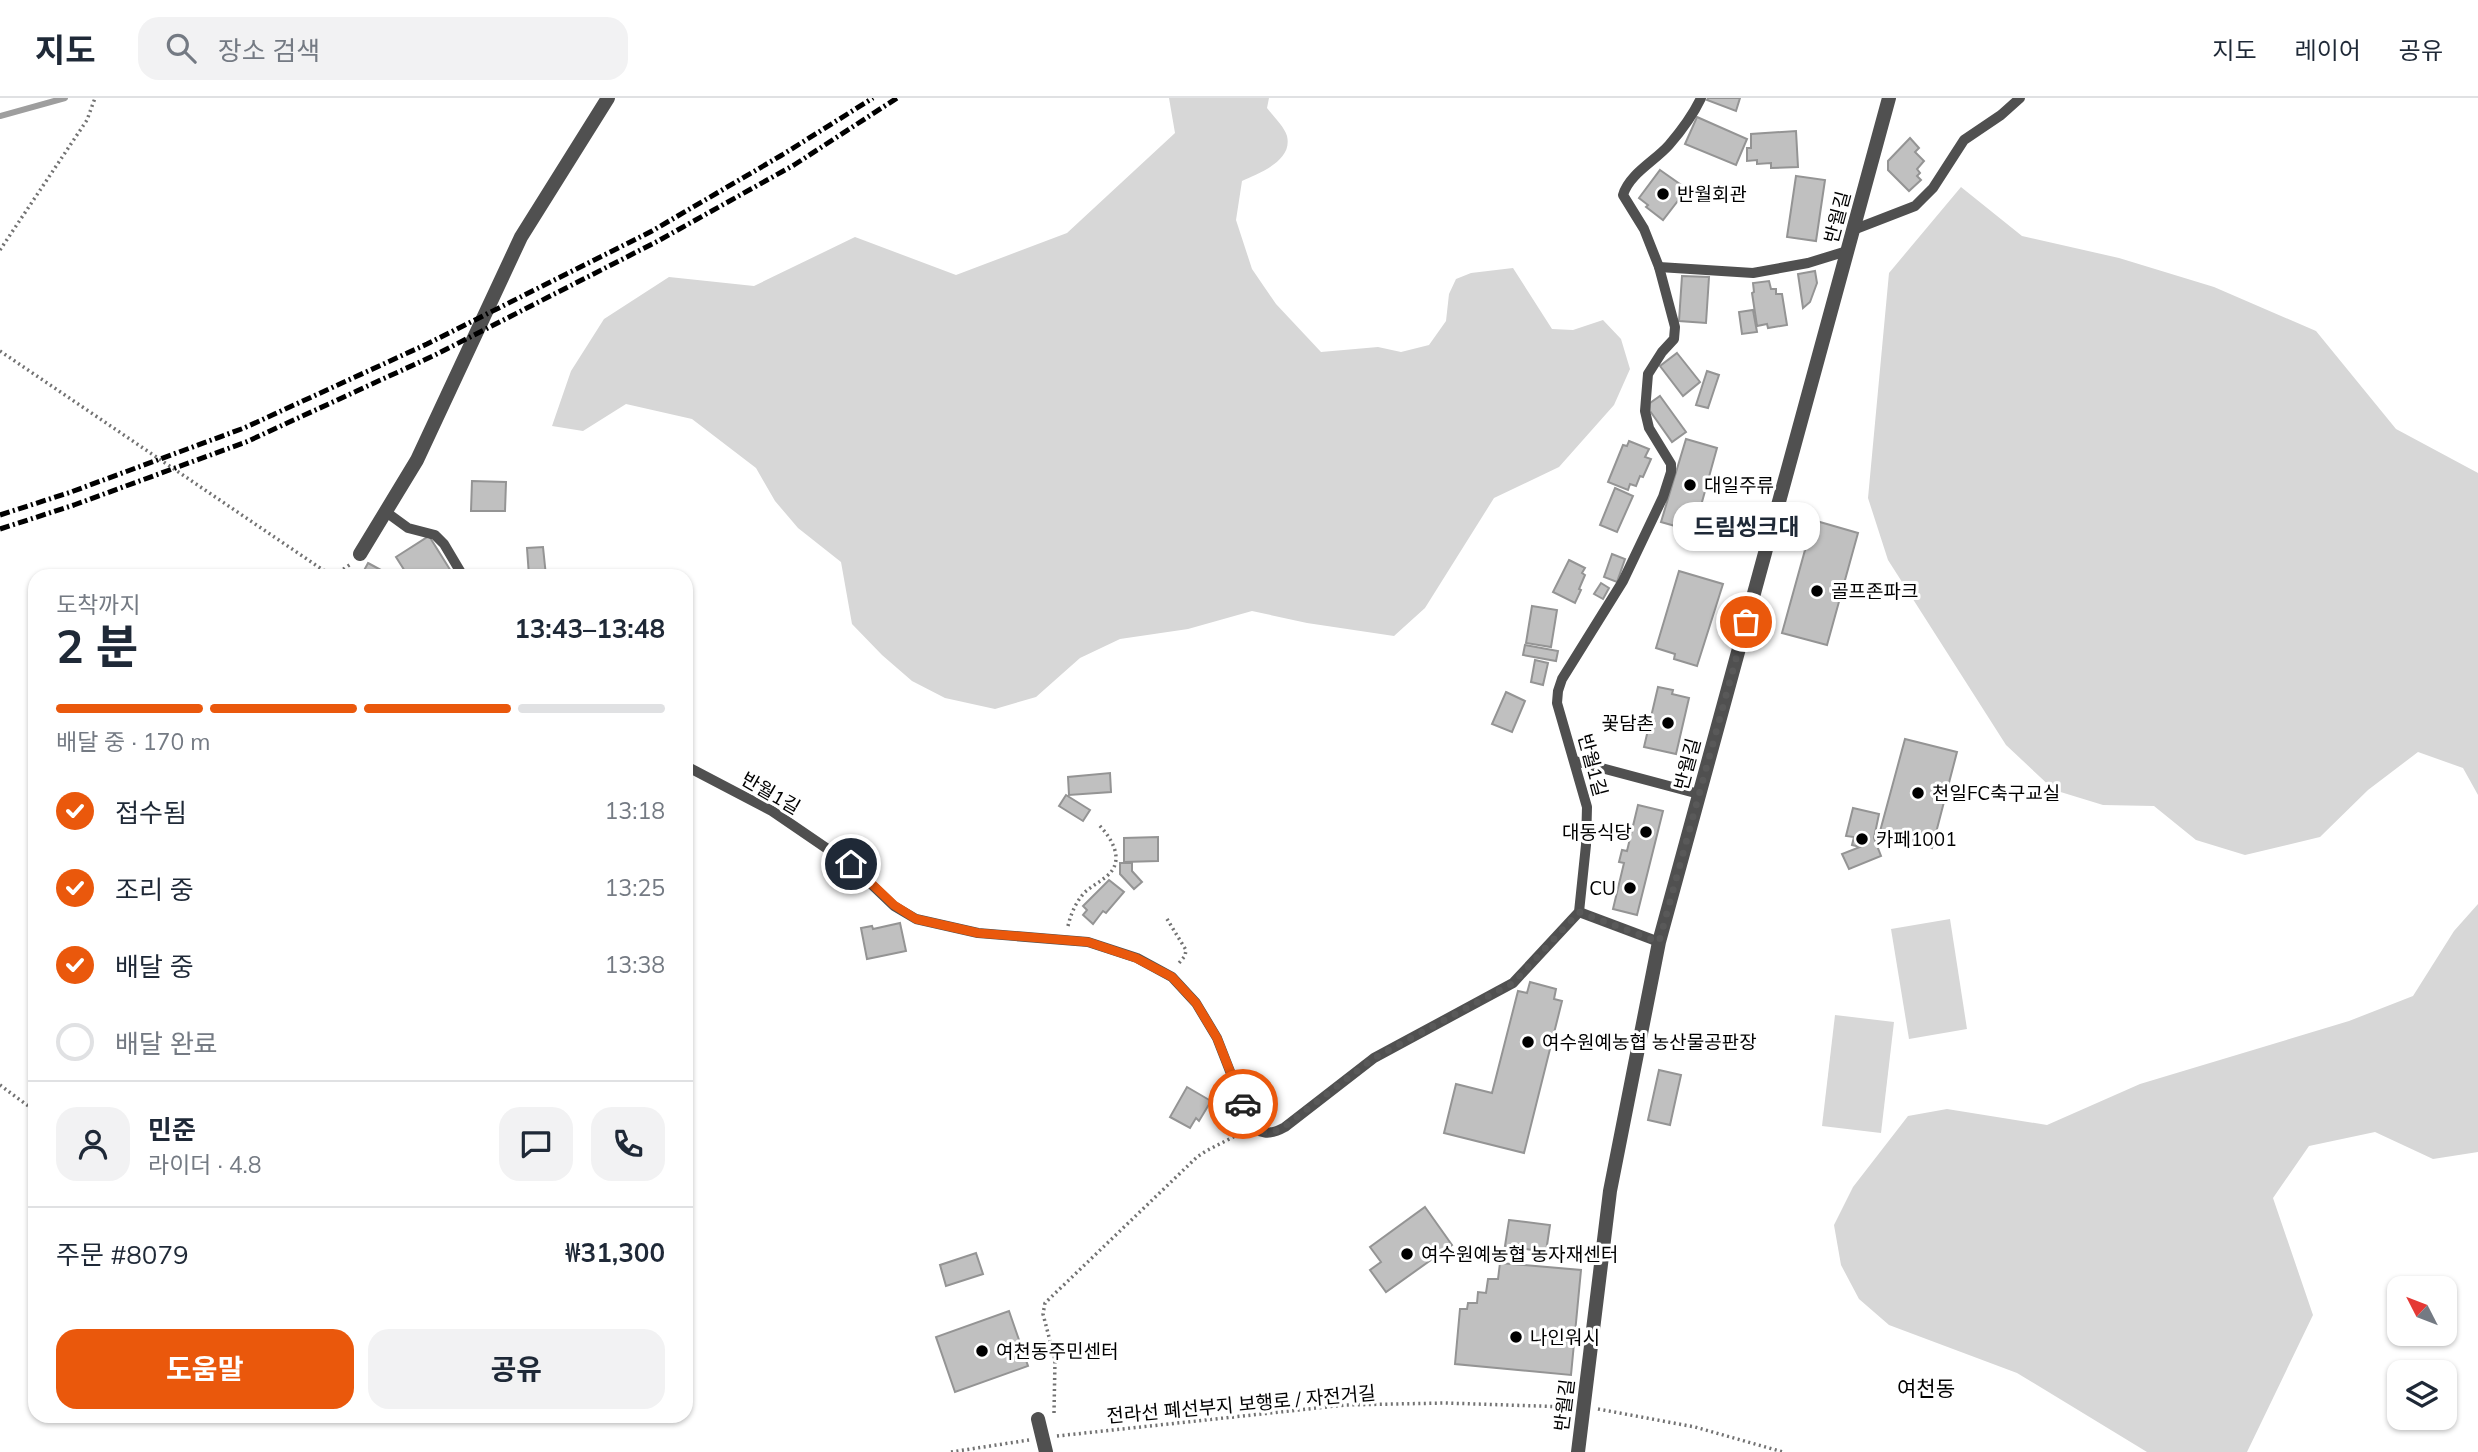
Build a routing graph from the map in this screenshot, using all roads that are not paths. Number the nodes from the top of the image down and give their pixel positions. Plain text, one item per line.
1 (608, 98) edge
2 (1701, 98) edge
3 (1889, 98) edge
4 (2020, 98) edge
5 (1853, 230) junction
6 (1847, 251) junction
7 (1659, 267) junction
8 (386, 512) junction
9 (360, 554) road end
10 (458, 569) edge
11 (1575, 761) junction
12 (693, 770) edge
13 (1699, 794) junction
14 (1579, 912) junction
15 (1659, 942) junction
16 (1038, 1419) dead end
17 (1047, 1442) edge
18 (1578, 1452) edge

1 - 8 street
2 - 7 lane, 반월1길
3 - 5 street, 반월길
4 - 5 lane
5 - 6 street, 반월길
6 - 7 lane
6 - 13 street, 반월길
7 - 11 lane, 반월1길
8 - 9 street
8 - 10 lane
11 - 13 lane
11 - 14 lane, 반월1길
12 - 14 lane, 반월1길
13 - 15 street, 반월길
14 - 15 lane
15 - 18 street, 반월길
16 - 17 street

